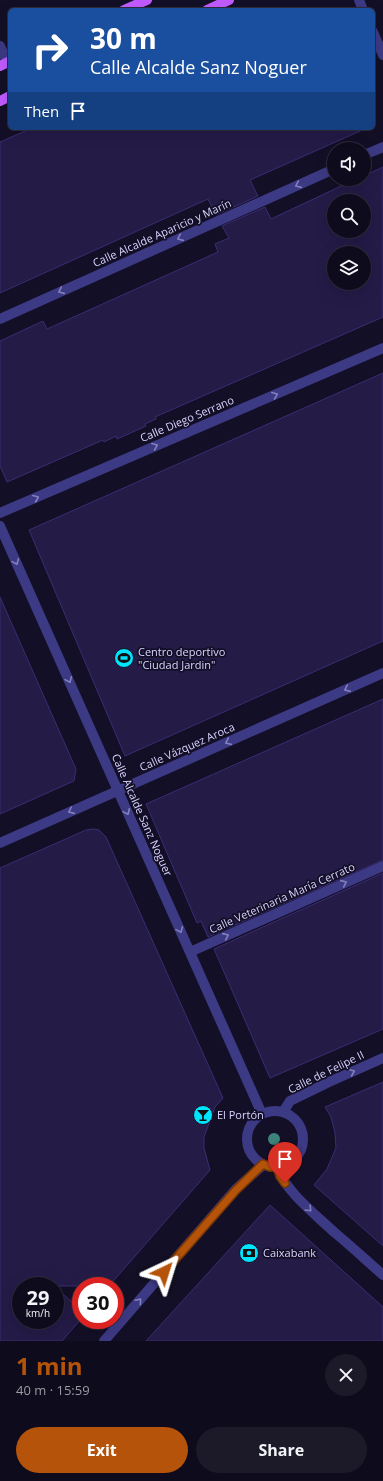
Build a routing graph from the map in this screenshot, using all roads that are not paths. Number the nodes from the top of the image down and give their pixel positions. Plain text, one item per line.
1 (147, 0) edge
2 (224, 1) edge
3 (129, 8) edge
4 (210, 8) edge
5 (375, 37) edge
6 (0, 46) edge
7 (383, 55) edge
8 (6, 63) edge
9 (383, 147) edge
10 (371, 152) edge
11 (327, 172) edge
12 (0, 319) edge
13 (383, 348) edge
14 (0, 513) edge
15 (0, 526) edge
16 (383, 673) edge
17 (118, 791) junction
18 (0, 843) edge
19 (383, 866) edge
20 (190, 952) junction
21 (383, 1058) edge
22 (283, 1112) junction
23 (262, 1114) junction
24 (263, 1164) junction
25 (277, 1167) junction
26 (383, 1275) edge
27 (104, 1341) edge

1 - 3 main road
2 - 4 main road
5 - 7 street
6 - 8 street
9 - 10 street
11 -> 12 street, Calle Alcalde Aparicio y Marín
14 -> 13 street, Calle Diego Serrano
15 -> 17 street, Calle Alcalde Sanz Noguer
16 -> 17 street, Calle Vázquez Aroca
17 -> 18 street, Calle Vázquez Aroca
17 -> 20 street, Calle Alcalde Sanz Noguer
20 -> 19 street, Calle Veterinaria María Cerrato
20 - 23 street, Calle Alcalde Sanz Noguer
22 -> 21 street, Calle de Felipe II
22 - 23 street
22 - 25 street
23 - 24 street
24 - 25 street
27 -> 24 street
25 -> 26 street

